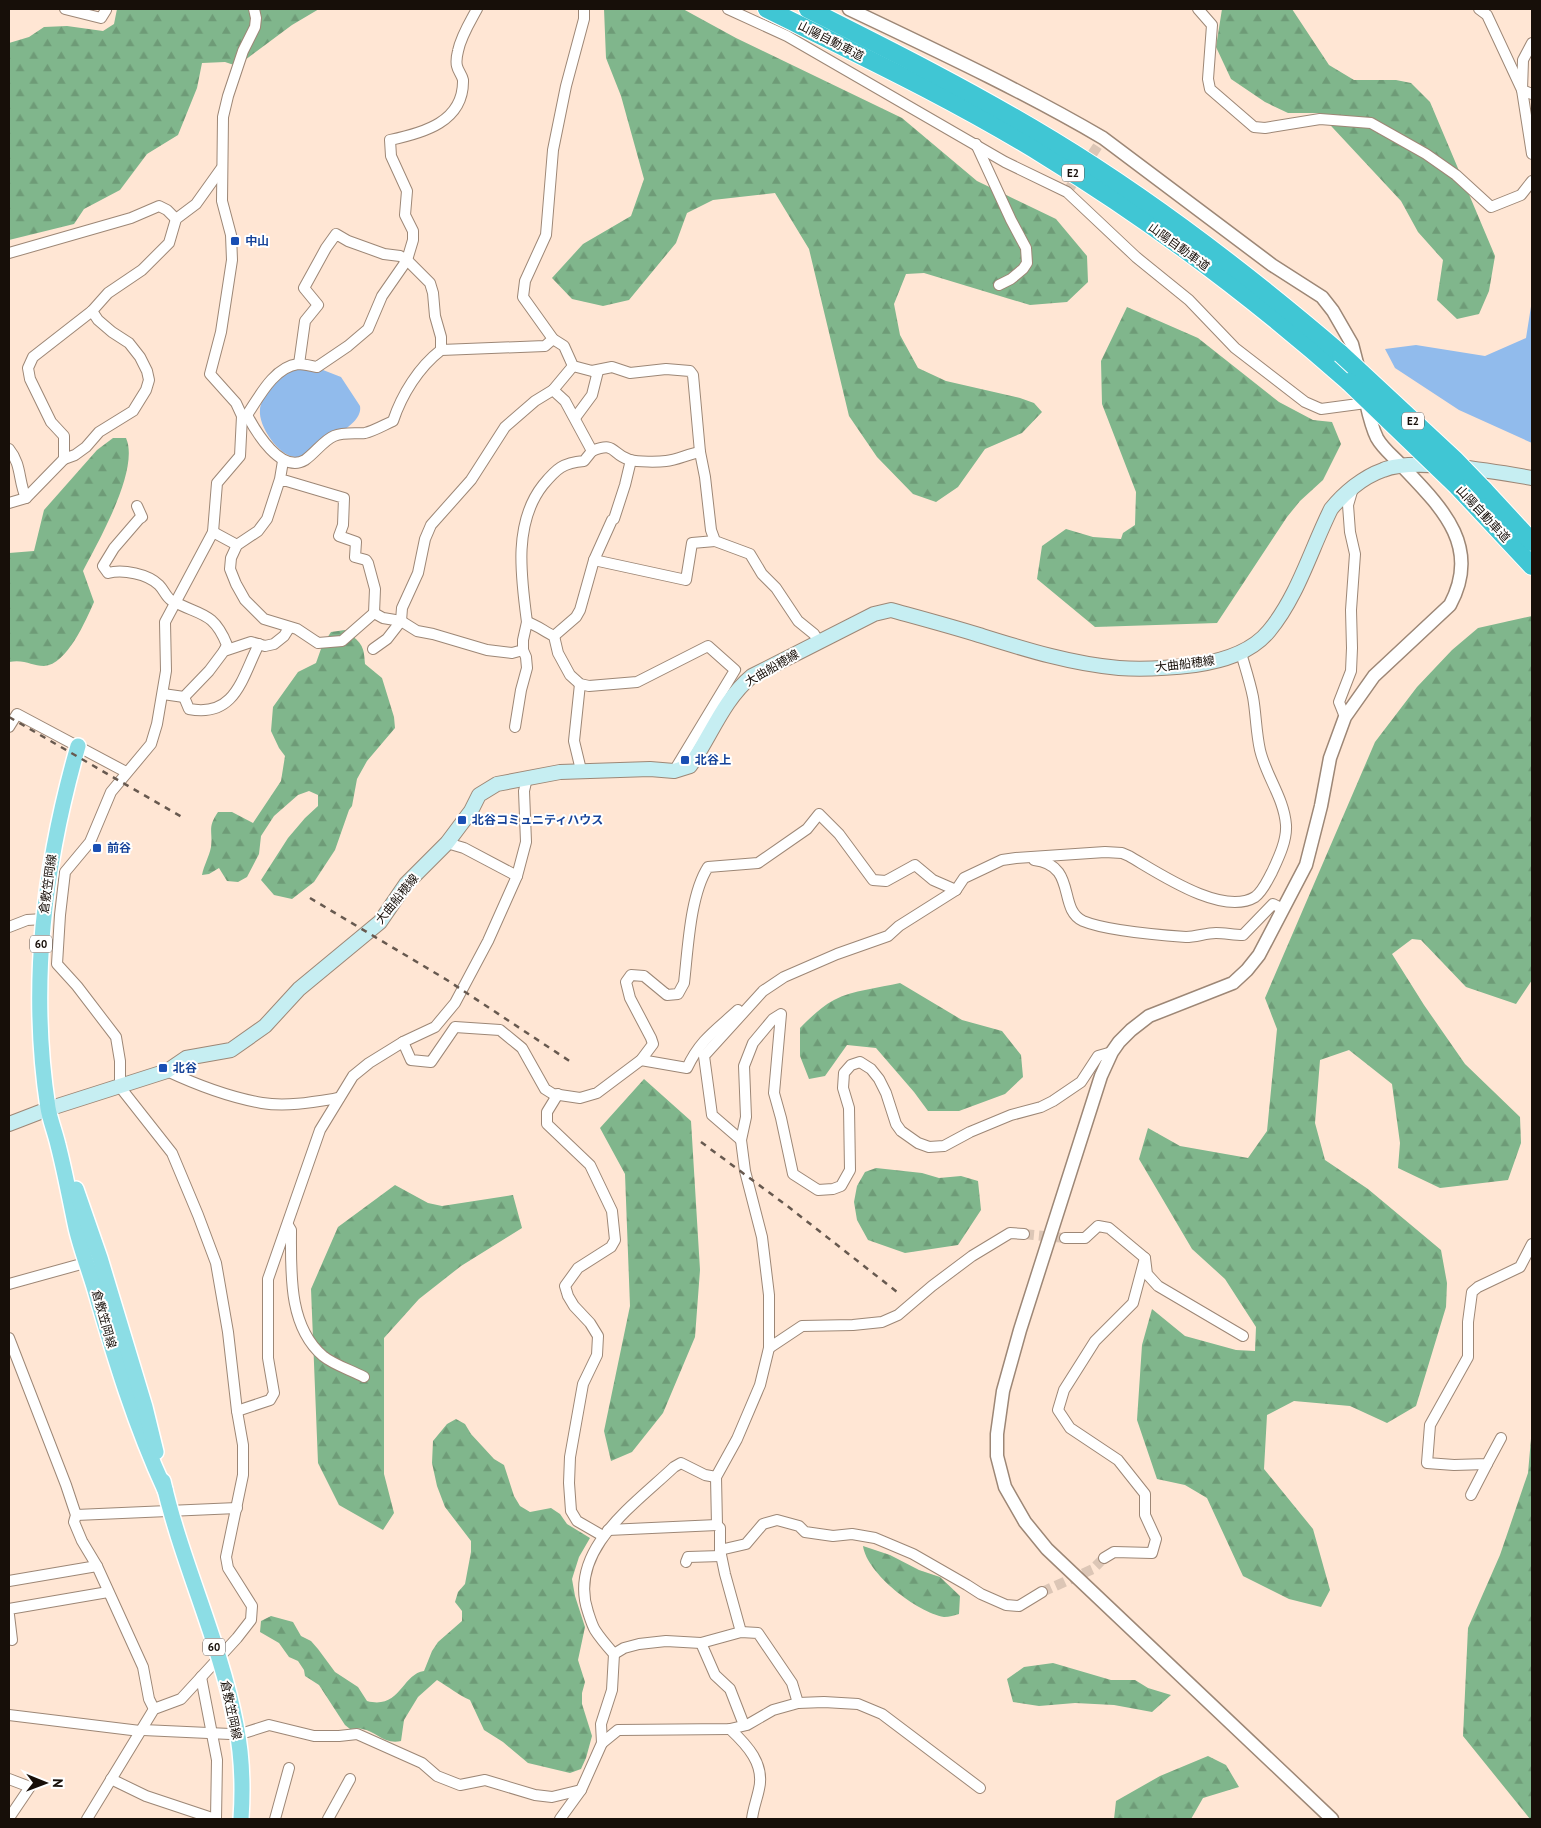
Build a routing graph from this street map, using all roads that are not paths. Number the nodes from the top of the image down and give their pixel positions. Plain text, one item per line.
1 (64, 9) edge
2 (104, 9) edge
3 (254, 9) edge
4 (476, 9) edge
5 (584, 9) edge
6 (728, 9) edge
7 (767, 9) edge
8 (808, 9) edge
9 (849, 9) edge
10 (1198, 9) edge
11 (1479, 9) edge
12 (1532, 43) edge
13 (1527, 92) edge
14 (976, 144) junction
15 (1532, 154) edge
16 (221, 169) junction
17 (1532, 181) edge
18 (176, 219) junction
19 (9, 253) edge
20 (408, 260) junction
21 (999, 284) dead end
22 (92, 311) junction
23 (553, 339) junction
24 (441, 350) junction
25 (299, 364) junction
26 (573, 366) junction
27 (598, 371) junction
28 (553, 390) junction
29 (1366, 402) junction
30 (244, 416) junction
31 (575, 418) junction
32 (9, 448) edge
33 (592, 451) junction
34 (700, 452) junction
35 (64, 459) junction
36 (283, 460) junction
37 (631, 460) junction
38 (1401, 465) junction
39 (1532, 478) edge
40 (280, 479) junction
41 (1354, 487) junction
42 (26, 498) junction
43 (9, 504) edge
44 (138, 506) dead end
45 (213, 532) junction
46 (715, 541) junction
47 (1532, 542) edge
48 (237, 545) junction
49 (594, 560) junction
50 (1532, 566) edge
51 (175, 602) junction
52 (374, 614) junction
53 (401, 621) junction
54 (527, 622) junction
55 (290, 628) junction
56 (554, 636) junction
57 (819, 642) junction
58 (259, 644) junction
59 (372, 649) dead end
60 (523, 650) junction
61 (224, 651) junction
62 (1241, 653) junction
63 (580, 684) junction
64 (163, 694) junction
65 (184, 697) junction
66 (1345, 717) junction
67 (9, 727) edge
68 (515, 727) dead end
69 (78, 746) junction
70 (581, 770) junction
71 (674, 771) junction
72 (126, 772) junction
73 (527, 778) junction
74 (448, 843) junction
75 (1016, 858) junction
76 (517, 876) junction
77 (956, 890) junction
78 (1283, 909) junction
79 (43, 919) junction
80 (9, 927) edge
81 (751, 1004) junction
82 (403, 1042) junction
83 (1112, 1052) junction
84 (641, 1060) junction
85 (167, 1071) junction
86 (120, 1087) junction
87 (558, 1094) junction
88 (339, 1098) junction
89 (48, 1109) junction
90 (9, 1124) edge
91 (741, 1140) junction
92 (288, 1224) junction
93 (1024, 1234) tunnel mouth
94 (1065, 1238) tunnel mouth
95 (1532, 1244) edge
96 (1145, 1258) junction
97 (94, 1261) junction
98 (9, 1284) edge
99 (1243, 1336) dead end
100 (9, 1338) edge
101 (769, 1348) junction
102 (364, 1377) dead end
103 (237, 1411) junction
104 (1501, 1438) dead end
105 (1487, 1464) junction
106 (716, 1477) junction
107 (1470, 1495) dead end
108 (237, 1508) junction
109 (170, 1510) junction
110 (76, 1515) junction
111 (716, 1526) junction
112 (606, 1533) junction
113 (721, 1553) junction
114 (1104, 1558) tunnel mouth
115 (686, 1562) dead end
116 (97, 1566) junction
117 (9, 1581) edge
118 (108, 1592) junction
119 (1042, 1592) tunnel mouth
120 (9, 1609) edge
121 (9, 1615) edge
122 (741, 1632) junction
123 (12, 1640) dead end
124 (701, 1643) junction
125 (614, 1654) junction
126 (218, 1658) junction
127 (201, 1677) junction
128 (798, 1703) junction
129 (154, 1710) junction
130 (9, 1715) edge
131 (744, 1726) junction
132 (730, 1729) junction
133 (142, 1730) junction
134 (248, 1732) dead end
135 (213, 1733) junction
136 (230, 1734) dead end
137 (602, 1743) junction
138 (289, 1768) dead end
139 (9, 1779) edge
140 (110, 1779) junction
141 (350, 1779) dead end
142 (980, 1788) dead end
143 (581, 1790) junction
144 (12, 1807) edge
145 (241, 1814) edge
146 (9, 1818) edge
147 (87, 1819) edge
148 (215, 1819) edge
149 (275, 1819) edge
150 (328, 1819) edge
151 (560, 1819) edge
152 (752, 1819) edge
153 (1332, 1819) edge

1 - 2 street
3 - 16 street
4 - 20 street
5 - 23 street
6 - 14 street
7 - 50 highway, 山陽自動車道 / E2, bridge
8 - 47 highway, 山陽自動車道 / E2, bridge
9 - 29 street
10 - 17 street
11 - 13 street
12 - 13 street
13 - 15 street
14 - 21 street
14 - 29 street
16 - 18 street
16 - 30 street
18 - 19 street
18 - 22 street
20 - 24 street
20 - 25 street
20 - 25 street
22 - 35 street
22 - 35 street
23 - 24 street
23 - 26 street
24 - 36 street
25 - 30 street
26 - 27 street
26 - 28 street
27 - 31 street
27 - 34 street
28 - 31 street
28 - 53 street
29 - 38 street
30 - 36 street
30 - 45 street
31 - 33 street
32 - 42 street
33 - 37 street
33 - 54 street
34 - 37 street
34 - 46 street
35 - 42 street
36 - 40 street
37 - 49 street
38 - 39 main road, 大曲船穂線
38 - 41 main road, 大曲船穂線
38 - 66 street
40 - 48 street
40 - 52 street
41 - 62 main road, 大曲船穂線
41 - 66 street
42 - 43 street
44 - 51 street
45 - 48 street
45 - 51 street
46 - 49 street
46 - 57 street
48 - 55 street
49 - 56 street
51 - 61 street
51 - 64 street
52 - 53 street
52 - 55 street
53 - 59 street
53 - 60 street
54 - 56 street
54 - 60 street
55 - 58 street
56 - 63 street
57 - 62 main road, 大曲船穂線
57 - 71 main road, 大曲船穂線
58 - 61 street
58 - 65 street
60 - 68 street
61 - 65 street
62 - 75 street
63 - 70 street
63 - 71 street
64 - 65 street
64 - 72 street
66 - 78 street
67 - 69 street
69 - 72 street
69 - 79 main road, 倉敷笠岡線 / 60
70 - 71 main road, 大曲船穂線
70 - 73 main road, 大曲船穂線
72 - 86 street
73 - 74 main road, 大曲船穂線
73 - 76 street
74 - 76 street
74 - 85 main road, 大曲船穂線
75 - 77 street
75 - 78 street
76 - 82 street
77 - 81 street
77 - 84 street
78 - 83 street
79 - 80 street
79 - 89 main road, 倉敷笠岡線 / 60
81 - 84 street
81 - 91 street
82 - 87 street
82 - 88 street
83 - 91 street
83 - 153 street
84 - 87 street
85 - 86 main road, 大曲船穂線
85 - 88 street
86 - 89 main road, 大曲船穂線
86 - 103 street
87 - 112 street
88 - 92 street
89 - 90 main road, 大曲船穂線
89 - 97 main road, 倉敷笠岡線 / 60
91 - 101 street
92 - 102 street
92 - 103 street
93 - 101 street
94 - 96 street
95 - 105 street
96 - 99 street
96 - 114 street
97 - 98 street
97 - 109 main road, 倉敷笠岡線 / 60
100 - 110 street
101 - 106 street
103 - 108 street
104 - 105 street
105 - 107 street
106 - 111 street
106 - 112 street
108 - 109 street
108 - 126 street
109 - 110 street
109 - 126 main road, 倉敷笠岡線 / 60
110 - 116 street
111 - 112 street
111 - 113 street
112 - 125 street
113 - 115 street
113 - 119 street
113 - 122 street
116 - 117 street
116 - 118 street
118 - 120 street
118 - 129 street
121 - 123 street
122 - 124 street
122 - 128 street
124 - 125 street
124 - 131 street
125 - 137 street
126 - 127 street
126 - 145 main road, 倉敷笠岡線 / 60
127 - 129 street
127 - 135 street
128 - 131 street
128 - 142 street
129 - 133 street
130 - 133 street
131 - 132 street
132 - 137 street
132 - 152 street
133 - 135 street
133 - 140 street
134 - 143 street
135 - 136 street
135 - 148 street
137 - 143 street
138 - 149 street
139 - 144 street
140 - 147 street
140 - 148 street
141 - 150 street
143 - 151 street
144 - 146 street

